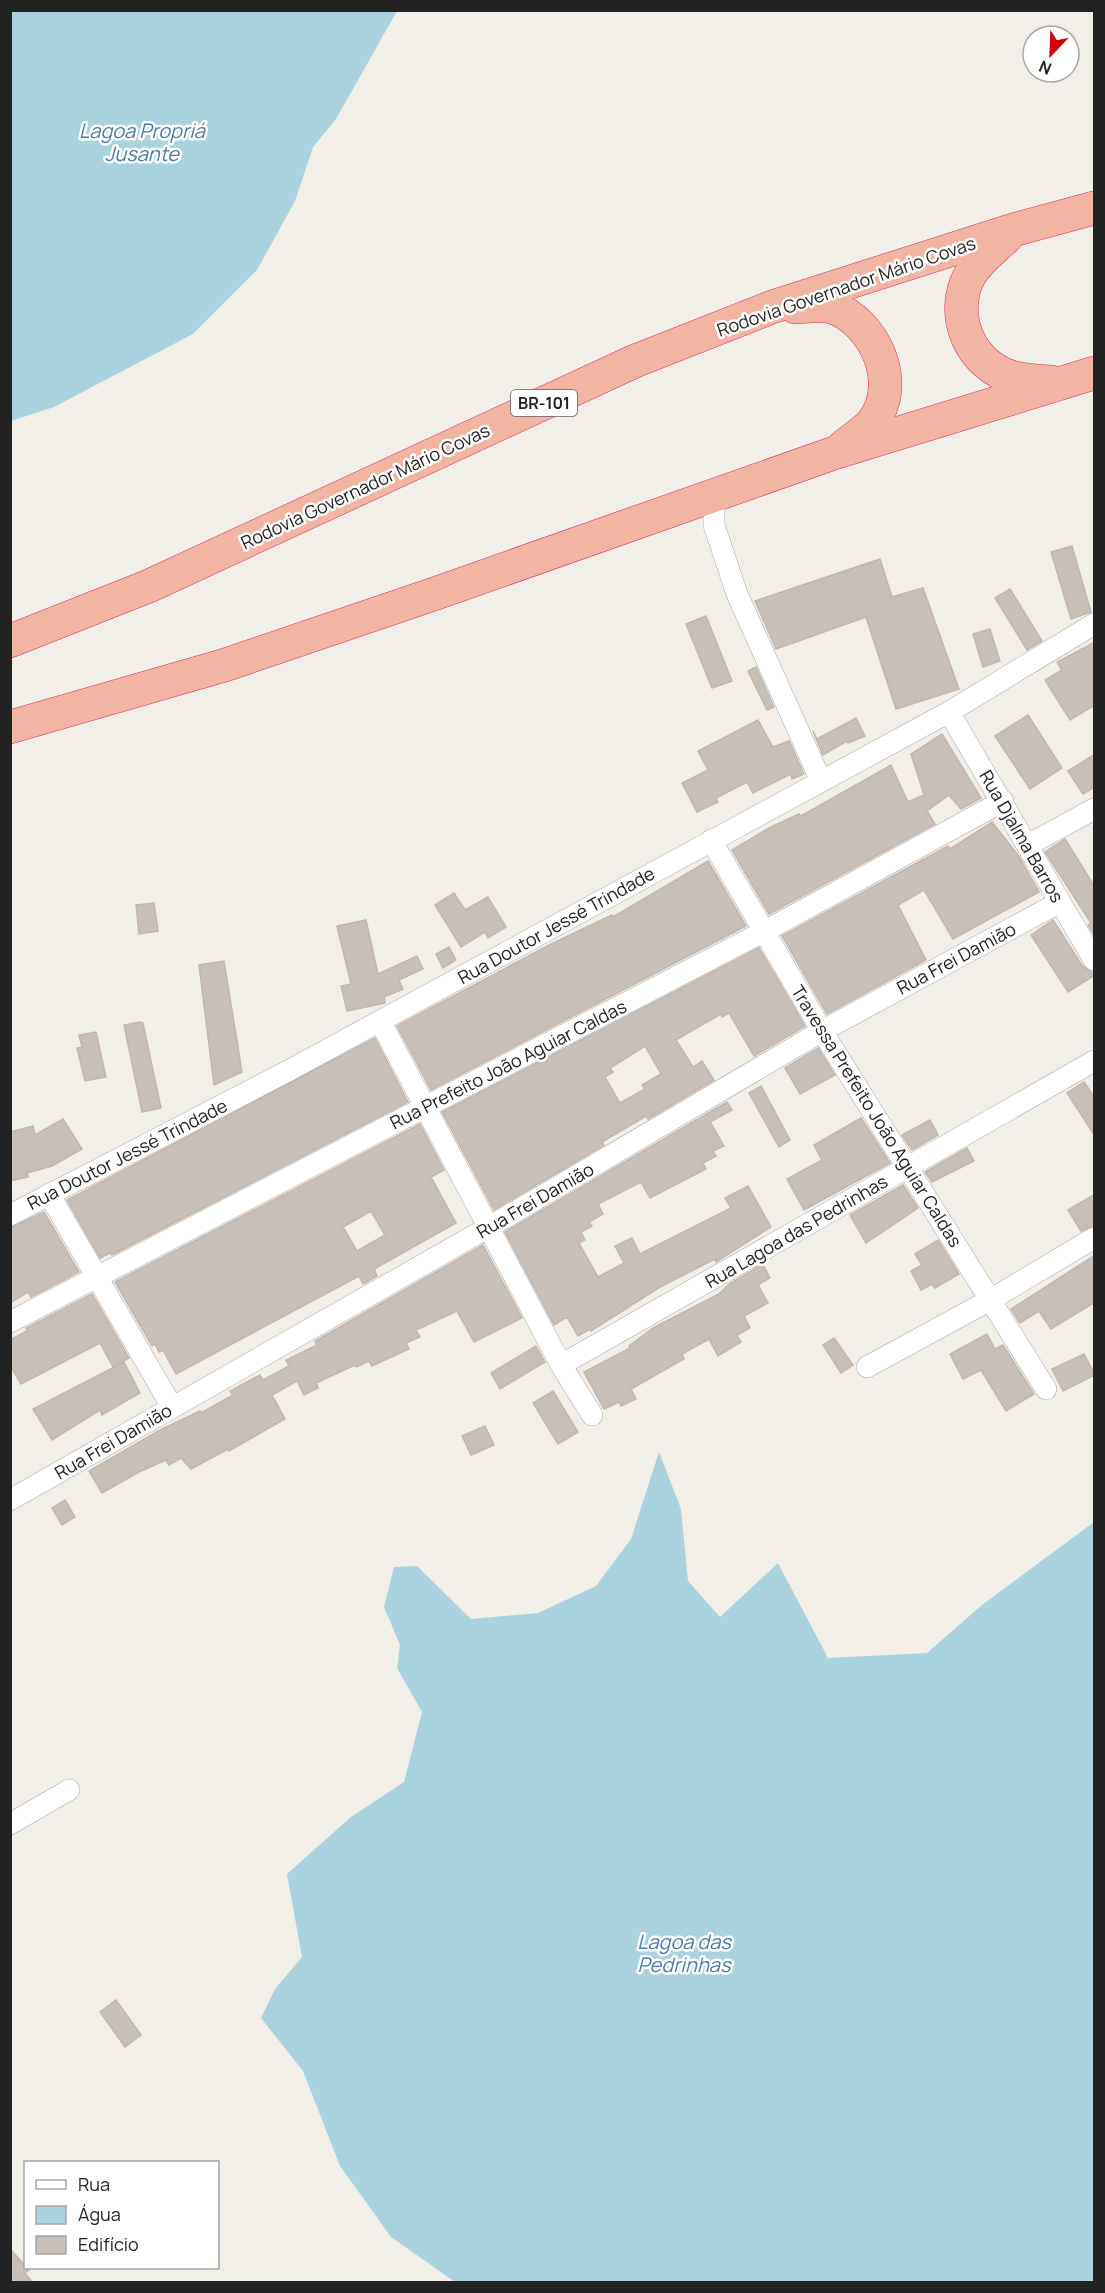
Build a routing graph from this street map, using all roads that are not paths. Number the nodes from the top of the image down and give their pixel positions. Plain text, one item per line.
1 (1095, 208) edge
2 (1013, 230) junction
3 (772, 307) junction
4 (1095, 373) edge
5 (1063, 383) junction
6 (834, 453) junction
7 (714, 497) junction
8 (1095, 624) edge
9 (10, 641) edge
10 (949, 712) junction
11 (10, 727) edge
12 (821, 781) junction
13 (1003, 801) junction
14 (1095, 809) edge
15 (711, 840) junction
16 (1028, 845) junction
17 (1060, 902) junction
18 (765, 931) junction
19 (1095, 960) edge
20 (380, 1021) junction
21 (822, 1031) junction
22 (1095, 1061) edge
23 (426, 1107) junction
24 (907, 1167) junction
25 (49, 1194) junction
26 (10, 1215) edge
27 (489, 1227) junction
28 (1095, 1238) edge
29 (98, 1277) junction
30 (990, 1300) junction
31 (10, 1322) edge
32 (561, 1365) junction
33 (867, 1366) dead end
34 (1046, 1389) dead end
35 (172, 1407) junction
36 (592, 1415) dead end
37 (10, 1500) edge
38 (69, 1790) dead end
39 (10, 1824) edge

1 - 2 highway, Rodovia Governador Mário Covas / BR-101
2 - 3 highway, Rodovia Governador Mário Covas / BR-101
2 - 5 highway
3 - 6 highway
3 - 9 highway, Rodovia Governador Mário Covas / BR-101
4 - 5 highway
5 - 6 highway
6 - 7 highway
7 - 11 highway
7 - 12 street
8 - 10 street, Rua Doutor Jessé Trindade
10 - 12 street, Rua Doutor Jessé Trindade
10 - 13 street, Rua Djalma Barros
12 - 15 street, Rua Doutor Jessé Trindade
13 - 16 street, Rua Djalma Barros
13 - 18 street, Rua Prefeito João Aguiar Caldas
14 - 16 street
15 - 18 street, Travessa Prefeito João Aguiar Caldas
15 - 20 street, Rua Doutor Jessé Trindade
16 - 17 street, Rua Djalma Barros
17 - 19 street, Rua Djalma Barros
17 - 21 street, Rua Frei Damião
18 - 21 street, Travessa Prefeito João Aguiar Caldas
18 - 23 street, Rua Prefeito João Aguiar Caldas
20 - 23 street
20 - 25 street, Rua Doutor Jessé Trindade
21 - 24 street, Travessa Prefeito João Aguiar Caldas
21 - 27 street, Rua Frei Damião
22 - 24 street, Rua Lagoa das Pedrinhas
23 - 27 street
23 - 29 street, Rua Prefeito João Aguiar Caldas
24 - 30 street, Travessa Prefeito João Aguiar Caldas
24 - 32 street, Rua Lagoa das Pedrinhas
25 - 26 street, Rua Doutor Jessé Trindade
25 - 29 street
27 - 32 street
27 - 35 street, Rua Frei Damião
28 - 30 street
29 - 31 street, Rua Prefeito João Aguiar Caldas
29 - 35 street
30 - 33 street
30 - 34 street, Travessa Prefeito João Aguiar Caldas
32 - 36 street
35 - 37 street, Rua Frei Damião
38 - 39 street

